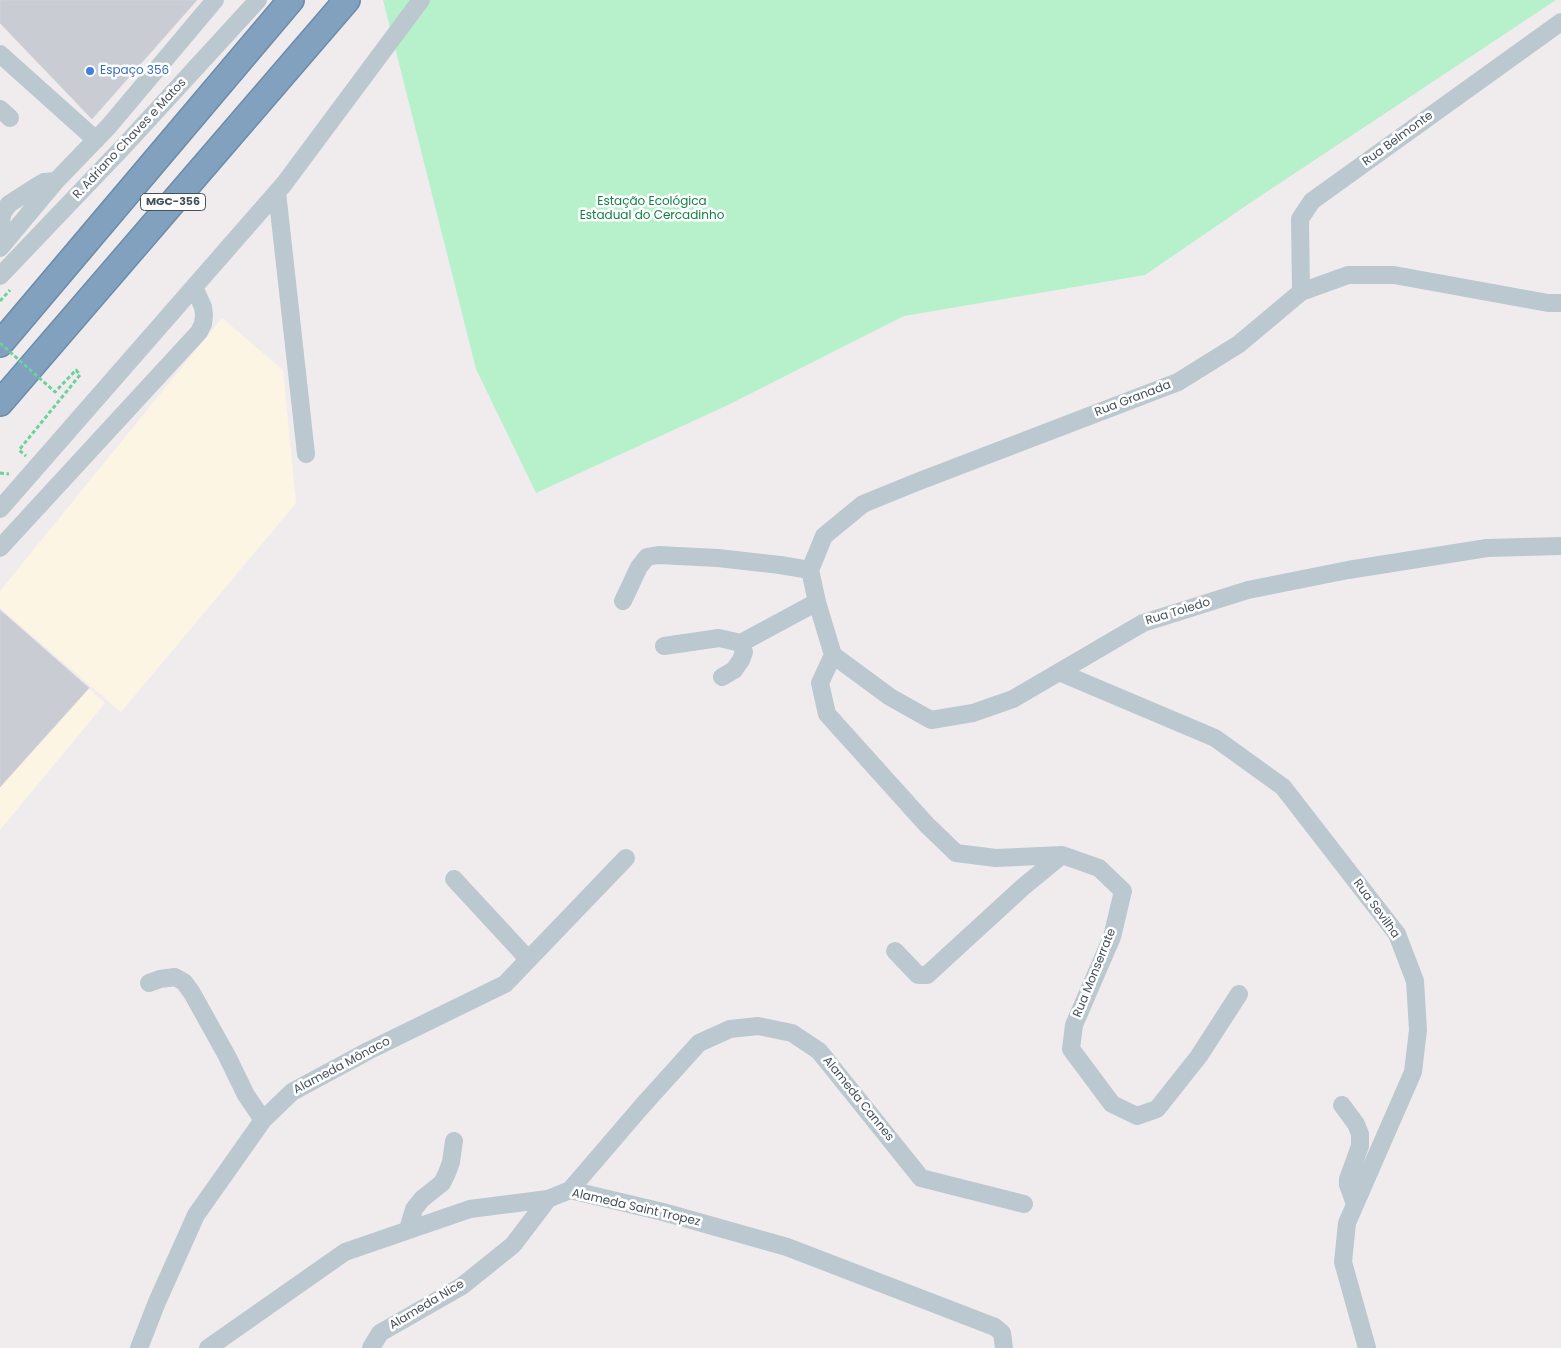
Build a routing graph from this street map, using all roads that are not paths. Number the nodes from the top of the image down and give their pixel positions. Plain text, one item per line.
1 (215, 0) edge
2 (258, 0) edge
3 (291, 0) edge
4 (347, 0) edge
5 (421, 0) edge
6 (1561, 22) edge
7 (0, 54) edge
8 (96, 140) junction
9 (56, 180) junction
10 (277, 192) junction
11 (5, 201) edge
12 (3, 245) edge
13 (0, 276) edge
14 (194, 287) junction
15 (1301, 292) junction
16 (1561, 303) edge
17 (0, 344) edge
18 (0, 403) edge
19 (306, 454) dead end
20 (0, 509) edge
21 (1561, 546) edge
22 (0, 548) edge
23 (810, 570) junction
24 (623, 601) dead end
25 (817, 602) junction
26 (741, 643) junction
27 (664, 646) dead end
28 (833, 655) junction
29 (1059, 672) junction
30 (722, 677) dead end
31 (1062, 855) junction
32 (626, 858) dead end
33 (454, 879) dead end
34 (895, 951) dead end
35 (528, 959) junction
36 (148, 983) dead end
37 (1239, 994) dead end
38 (1342, 1105) dead end
39 (263, 1120) junction
40 (454, 1141) dead end
41 (570, 1190) junction
42 (548, 1199) junction
43 (1024, 1204) dead end
44 (1355, 1204) junction
45 (408, 1229) junction
46 (1004, 1345) edge
47 (209, 1346) edge
48 (139, 1348) edge
49 (371, 1348) edge
50 (1367, 1348) edge

1 - 8 street, R. Adriano Chaves e Matos
2 - 13 street, R. Adriano Chaves e Matos
3 - 17 highway, MGC-356
4 - 18 highway, MGC-356
5 - 10 street
6 - 15 street, Rua Belmonte
7 - 8 street
8 - 9 street, R. Adriano Chaves e Matos
9 - 11 street
9 - 12 street, R. Adriano Chaves e Matos
10 - 14 street
10 - 19 street
11 - 12 street
14 - 20 street
14 - 22 street
15 - 16 street, Rua Granada
15 - 23 street, Rua Granada
21 - 29 street, Rua Toledo
23 - 24 street
23 - 25 street
25 - 26 street
25 - 28 street
26 - 27 street
26 - 30 street
28 - 29 street, Rua Toledo
28 - 31 street, Rua Monserrate
29 - 44 street, Rua Sevilha
31 - 34 street
31 - 37 street, Rua Monserrate
32 - 35 street, Alameda Mônaco
33 - 35 street
35 - 39 street, Alameda Mônaco
36 - 39 street
38 - 44 street
39 - 48 street, Alameda Mônaco
40 - 45 street
41 - 42 street, Alameda Saint Tropez
41 - 43 street, Alameda Cannes
41 - 46 street, Alameda Saint Tropez
42 - 45 street, Alameda Saint Tropez
42 - 49 street, Alameda Nice
44 - 50 street, Rua Sevilha
45 - 47 street, Alameda Saint Tropez

